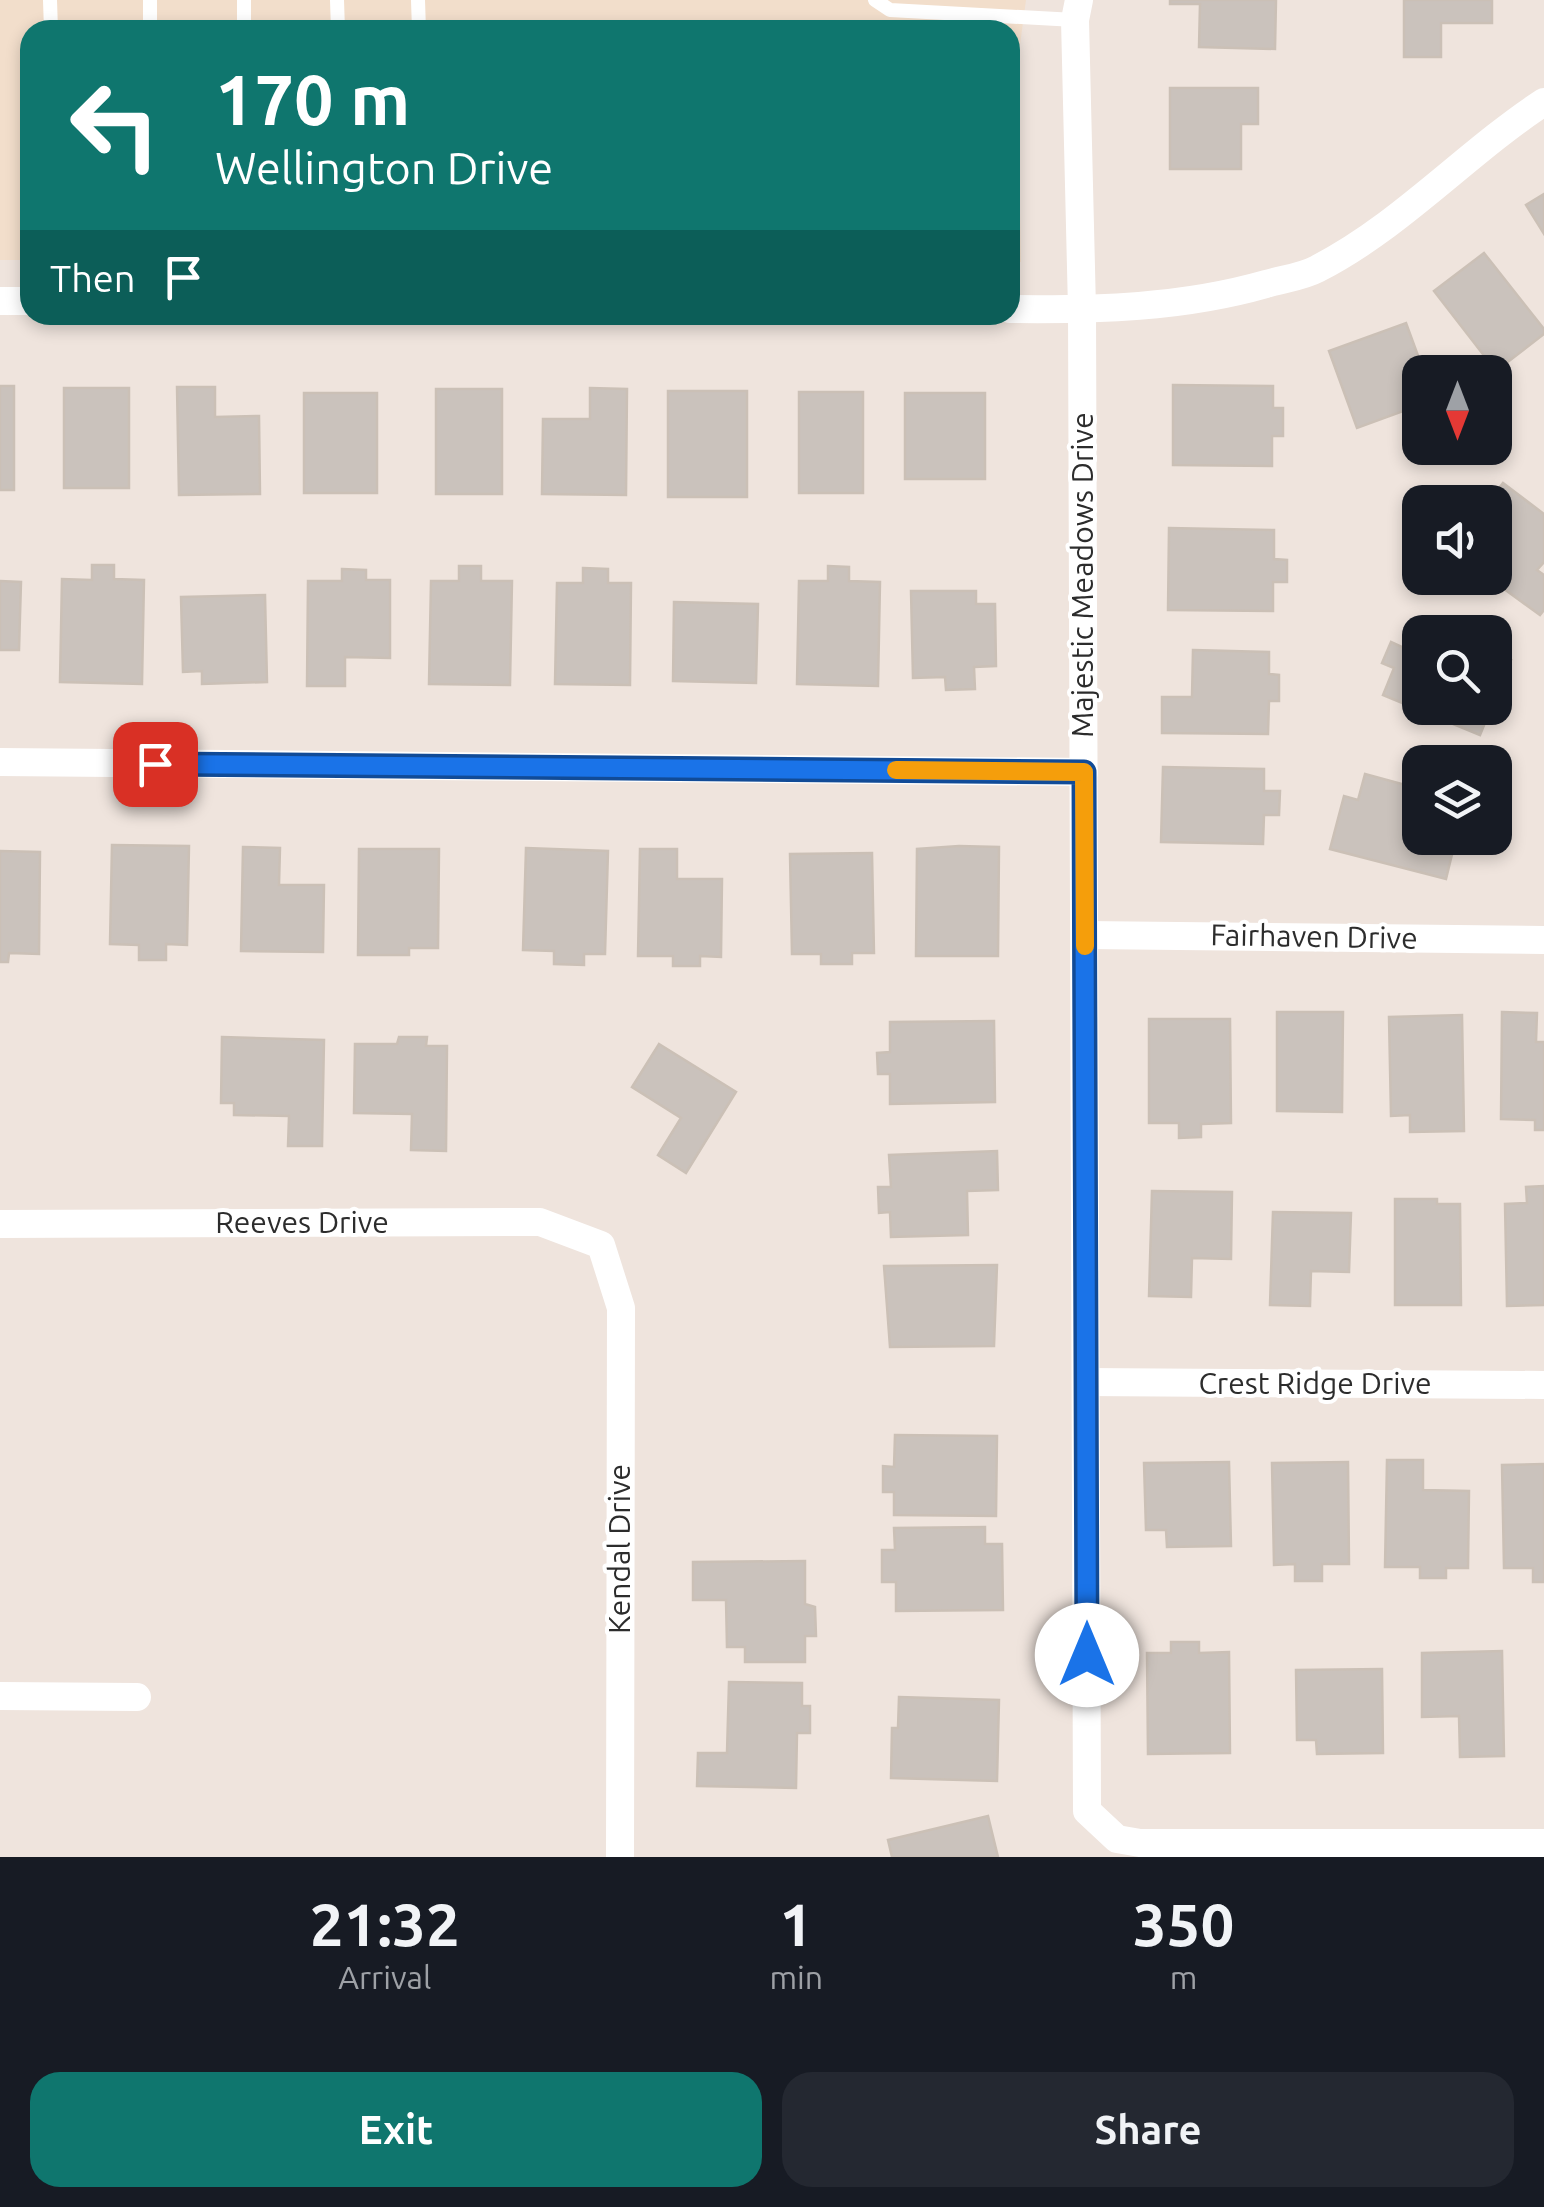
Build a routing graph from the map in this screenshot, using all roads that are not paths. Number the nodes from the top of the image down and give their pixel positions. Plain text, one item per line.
1 (874, 0) edge
2 (1077, 10) edge
3 (1544, 102) edge
4 (1020, 309) edge
5 (1082, 310) junction
6 (0, 762) edge
7 (1084, 772) junction
8 (1084, 935) junction
9 (1544, 940) edge
10 (0, 1224) edge
11 (601, 1245) joint
12 (1086, 1382) junction
13 (1544, 1384) edge
14 (0, 1696) edge
15 (136, 1697) dead end
16 (1544, 1843) edge
17 (620, 1857) edge

1 - 2 lane
2 - 5 street, Majestic Meadows Drive
3 - 5 street
4 - 5 street
5 - 7 street, Majestic Meadows Drive
6 - 7 street
7 - 8 street, Majestic Meadows Drive
8 - 9 street, Fairhaven Drive
8 - 12 street, Majestic Meadows Drive
10 - 11 street, Reeves Drive
11 - 17 street, Kendal Drive
12 - 13 street, Crest Ridge Drive
12 - 16 street, Majestic Meadows Drive
14 - 15 street

